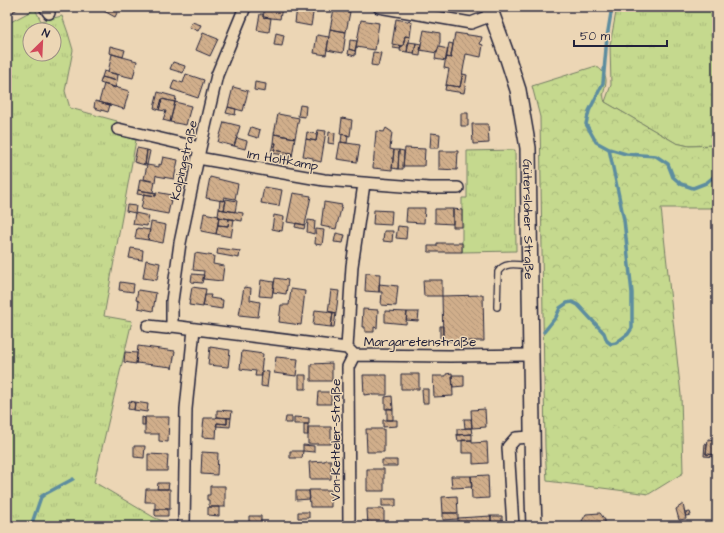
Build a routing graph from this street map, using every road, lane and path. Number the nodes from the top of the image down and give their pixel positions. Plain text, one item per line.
1 (245, 7) edge
2 (379, 7) edge
3 (490, 11) edge
4 (118, 129) dead end
5 (199, 153) junction
6 (364, 184) junction
7 (458, 188) dead end
8 (530, 266) junction
9 (497, 307) dead end
10 (148, 326) dead end
11 (172, 326) junction
12 (194, 329) junction
13 (350, 352) junction
14 (530, 355) junction
15 (532, 437) junction
16 (184, 523) dead end
17 (350, 526) edge
18 (512, 526) edge
19 (534, 526) edge

1 - 5 street, Kolpingstraße
2 - 3 street
3 - 8 main road, Gütersloher Straße
4 - 5 street, Im Holtkamp
5 - 6 street, Im Holtkamp
5 - 11 street, Kolpingstraße
6 - 7 street, Im Holtkamp
6 - 13 street
8 - 9 lane
8 - 14 main road, Gütersloher Straße
10 - 11 street
11 - 12 street
12 - 13 street, Margaretenstraße
12 - 16 street
13 - 14 street, Margaretenstraße
13 - 17 street, Von-Ketteler-Straße
14 - 15 main road, Gütersloher Straße
15 - 18 street
15 - 19 main road, Gütersloher Straße

